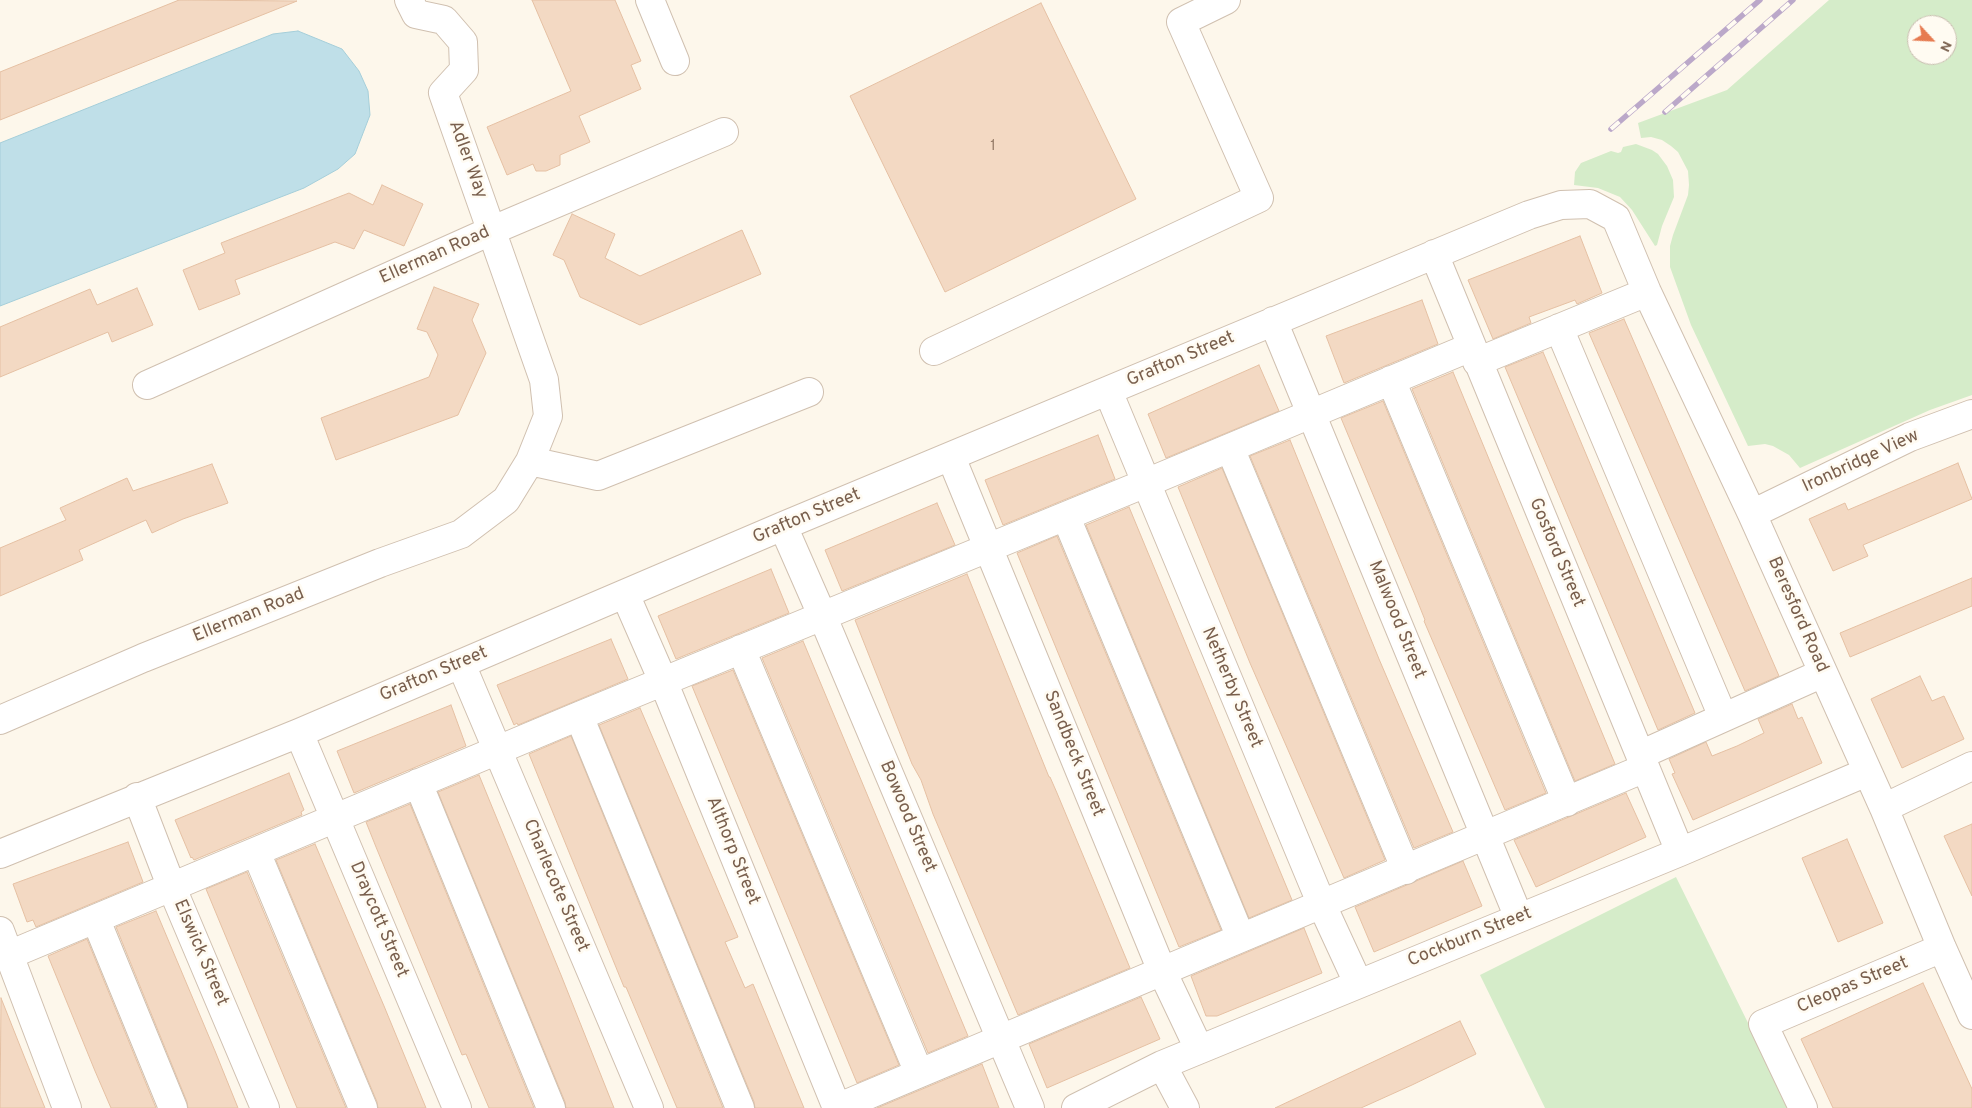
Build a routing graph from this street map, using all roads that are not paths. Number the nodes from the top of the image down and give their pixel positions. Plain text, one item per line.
1 (409, 0) edge
2 (650, 0) edge
3 (1226, 0) edge
4 (675, 60) dead end
5 (724, 132) dead end
6 (1616, 218) joint
7 (492, 230) junction
8 (1434, 254) junction
9 (1647, 292) junction
10 (1273, 321) junction
11 (1559, 328) junction
12 (934, 351) dead end
13 (1474, 355) junction
14 (544, 380) joint
15 (1391, 380) junction
16 (147, 384) dead end
17 (1108, 391) junction
18 (809, 392) dead end
19 (1311, 413) junction
20 (1972, 414) edge
21 (1230, 448) junction
22 (951, 457) junction
23 (530, 461) junction
24 (1146, 483) junction
25 (1752, 514) junction
26 (1066, 516) junction
27 (783, 526) junction
28 (989, 548) junction
29 (625, 594) junction
30 (822, 615) junction
31 (740, 649) junction
32 (461, 664) junction
33 (1822, 673) junction
34 (663, 681) junction
35 (579, 716) junction
36 (1723, 717) junction
37 (0, 720) edge
38 (298, 733) junction
39 (497, 750) junction
40 (1643, 762) junction
41 (1972, 766) edge
42 (1867, 772) junction
43 (418, 783) junction
44 (137, 797) junction
45 (1567, 802) junction
46 (1884, 808) junction
47 (336, 818) junction
48 (1485, 837) junction
49 (256, 852) junction
50 (1680, 852) junction
51 (0, 854) edge
52 (1406, 870) junction
53 (172, 888) junction
54 (1322, 905) junction
55 (1520, 918) junction
56 (96, 920) junction
57 (1241, 938) junction
58 (1942, 948) junction
59 (6, 958) edge
60 (1162, 971) junction
61 (1358, 983) junction
62 (1972, 1015) edge
63 (1000, 1038) junction
64 (1200, 1049) junction
65 (1162, 1065) junction
66 (919, 1073) junction
67 (67, 1108) edge
68 (173, 1108) edge
69 (265, 1108) edge
70 (363, 1108) edge
71 (457, 1108) edge
72 (551, 1108) edge
73 (649, 1108) edge
74 (740, 1108) edge
75 (837, 1108) edge
76 (1030, 1108) edge
77 (1076, 1108) edge
78 (1186, 1108) edge
79 (1803, 1108) edge

1 - 7 street, Adler Way
2 - 4 street
3 - 12 street
5 - 7 street, Ellerman Road
6 - 8 street, Grafton Street
6 - 9 street, Beresford Road
7 - 14 street, Adler Way
7 - 16 street, Ellerman Road
8 - 10 street, Grafton Street
8 - 13 street, Gosford Street
9 - 11 street
9 - 25 street, Beresford Road
10 - 17 street, Grafton Street
10 - 19 street, Malwood Street
11 - 13 street
11 - 36 street
13 - 15 street
13 - 40 street, Gosford Street
14 - 23 street, Ellerman Road
15 - 19 street
15 - 45 street
17 - 22 street, Grafton Street
17 - 24 street, Netherby Street
18 - 23 street
19 - 21 street
19 - 48 street, Malwood Street
20 - 25 street, Ironbridge View
21 - 24 street
21 - 52 street
22 - 27 street, Grafton Street
22 - 28 street, Sandbeck Street
23 - 37 street, Ellerman Road
24 - 26 street
24 - 54 street, Netherby Street
25 - 33 street, Beresford Road
26 - 28 street
26 - 57 street
27 - 29 street, Grafton Street
27 - 30 street, Bowood Street
28 - 30 street
28 - 60 street, Sandbeck Street
29 - 32 street, Grafton Street
29 - 34 street, Althorp Street
30 - 31 street
30 - 63 street, Bowood Street
31 - 34 street
31 - 66 street
32 - 38 street, Grafton Street
32 - 39 street, Charlecote Street
33 - 36 street
33 - 42 street, Beresford Road
34 - 35 street
34 - 75 street, Althorp Street
35 - 39 street
35 - 74 street
36 - 40 street
38 - 44 street, Grafton Street
38 - 47 street, Draycott Street
39 - 43 street
39 - 73 street, Charlecote Street
40 - 45 street
40 - 50 street, Gosford Street
41 - 46 street
42 - 46 street, Beresford Road
42 - 50 street, Cockburn Street
43 - 47 street
43 - 72 street
44 - 51 street, Grafton Street
44 - 53 street, Elswick Street
45 - 48 street
46 - 58 street, Beresford Road
47 - 49 street
47 - 71 street, Draycott Street
48 - 52 street
48 - 55 street, Malwood Street
49 - 53 street
49 - 70 street
50 - 55 street, Cockburn Street
52 - 54 street
53 - 56 street
53 - 69 street, Elswick Street
54 - 57 street
54 - 61 street, Netherby Street
55 - 61 street, Cockburn Street
56 - 59 street
56 - 68 street
57 - 60 street
58 - 62 street, Beresford Road
58 - 79 street, Cleopas Street
59 - 67 street
60 - 63 street
60 - 64 street, Sandbeck Street
61 - 64 street, Cockburn Street
63 - 66 street
63 - 76 street, Bowood Street
64 - 65 street, Cockburn Street
65 - 77 street, Cockburn Street
65 - 78 street
66 - 75 street

